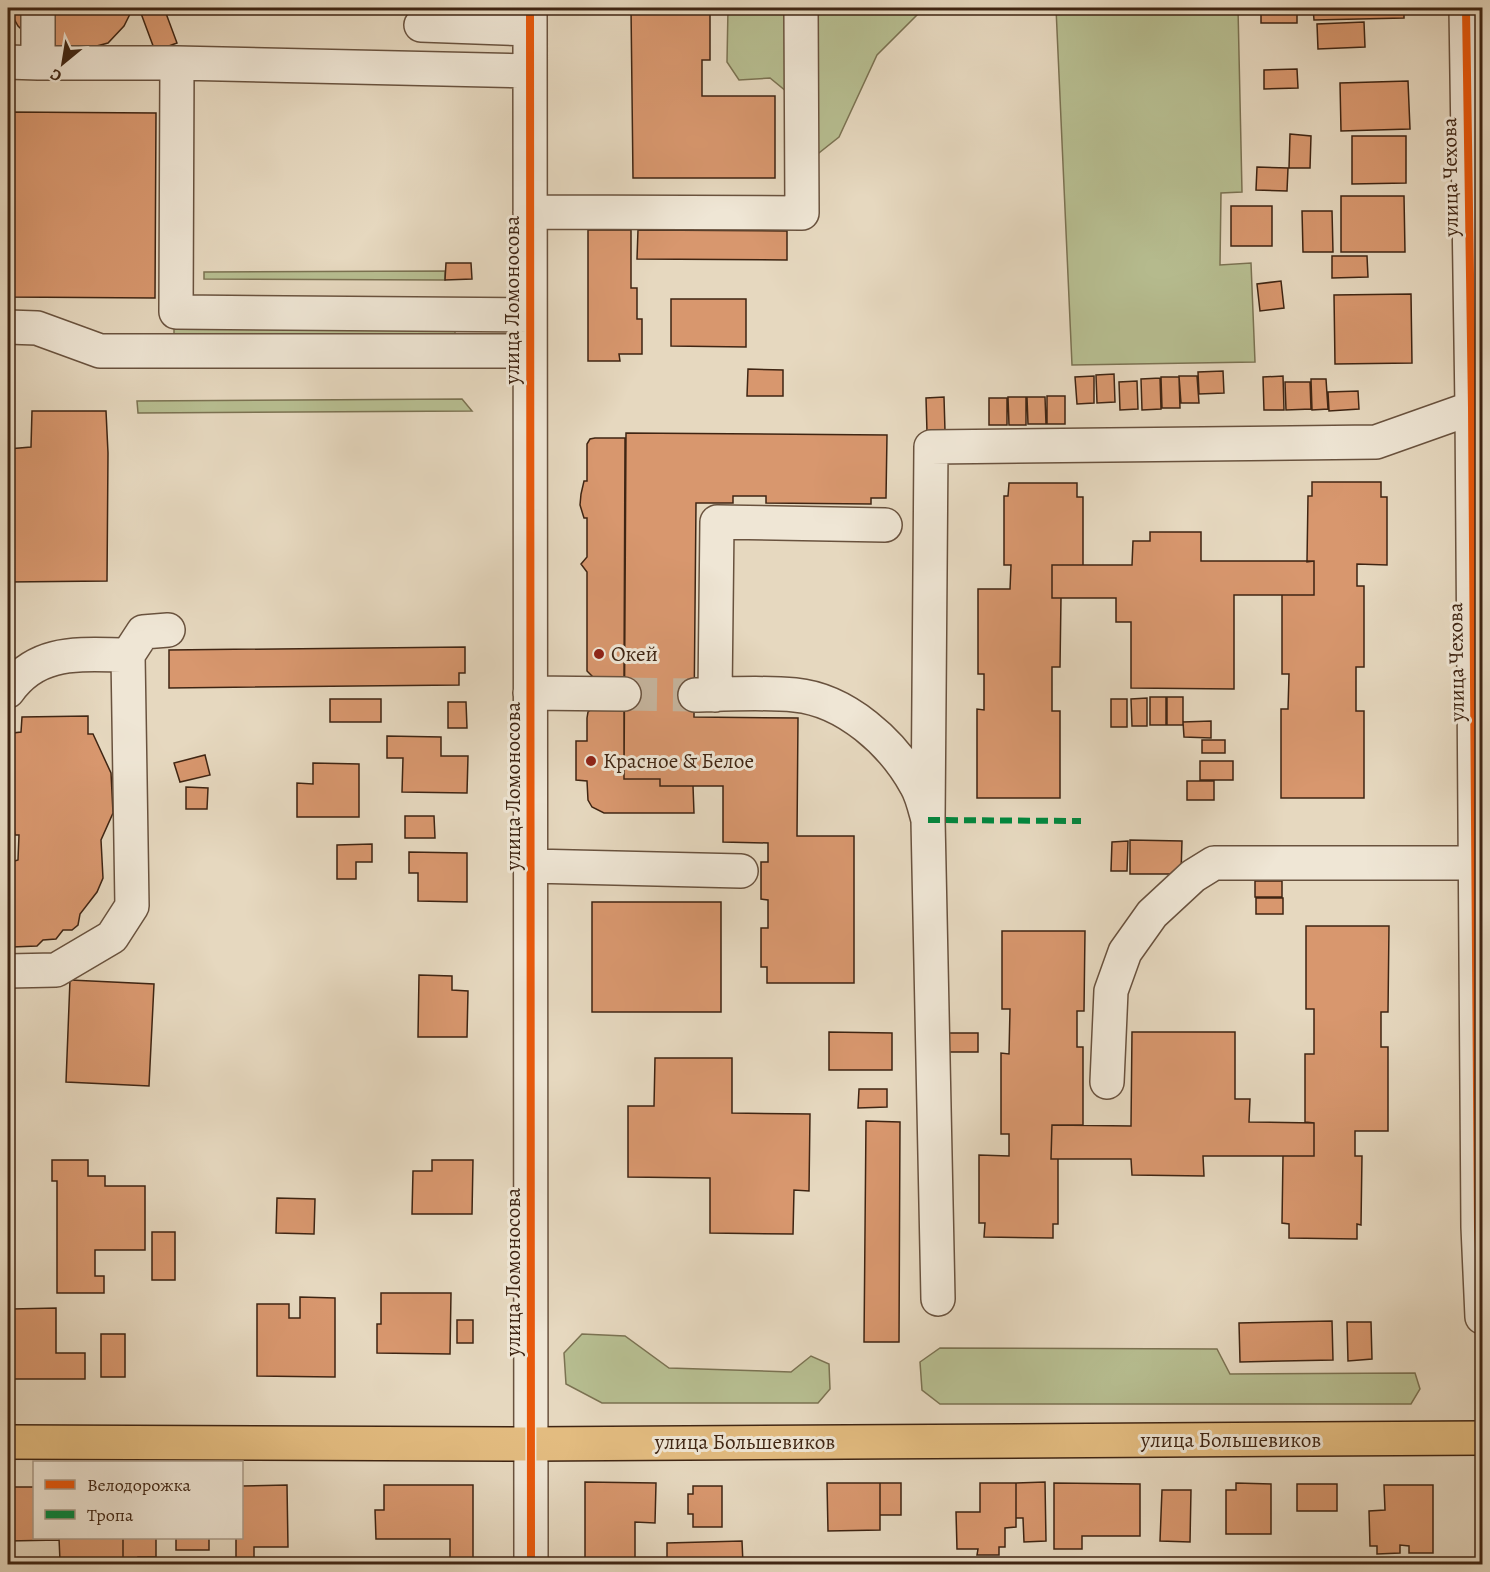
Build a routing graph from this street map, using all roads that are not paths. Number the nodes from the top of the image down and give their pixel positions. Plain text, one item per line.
1 (38, 8) edge
2 (801, 8) edge
3 (1466, 8) edge
4 (530, 18) edge
5 (421, 25) dead end
6 (23, 63) edge
7 (177, 63) junction
8 (530, 71) junction
9 (531, 212) junction
10 (530, 315) junction
11 (8, 327) edge
12 (1477, 348) edge
13 (530, 351) junction
14 (1472, 408) junction
15 (885, 525) dead end
16 (168, 630) dead end
17 (128, 655) junction
18 (8, 691) edge
19 (530, 693) junction
20 (624, 694) tunnel mouth
21 (928, 820) junction
22 (531, 866) junction
23 (741, 871) dead end
24 (1478, 883) edge
25 (8, 971) edge
26 (1107, 1082) dead end
27 (938, 1299) dead end
28 (1482, 1317) edge
29 (1482, 1438) edge
30 (8, 1442) edge
31 (531, 1444) junction
32 (531, 1564) edge

1 - 6 street
2 - 9 street
3 - 12 street, улица Чехова
4 - 5 street
4 - 8 street, улица Ломоносова
6 - 7 street
7 - 8 street
7 - 10 street
8 - 9 street, улица Ломоносова
9 - 10 street, улица Ломоносова
10 - 13 street, улица Ломоносова
11 - 13 street
12 - 14 street, улица Чехова
13 - 19 street, улица Ломоносова
14 - 21 street
14 - 24 street, улица Чехова
15 - 21 street
16 - 17 street
17 - 18 street
17 - 25 street
19 - 20 street
19 - 22 street, улица Ломоносова
21 - 27 street
22 - 23 street
22 - 31 street, улица Ломоносова
24 - 26 street
24 - 28 street, улица Чехова
29 - 31 main road, улица Большевиков
30 - 31 main road, улица Большевиков
31 - 32 street, улица Ломоносова

